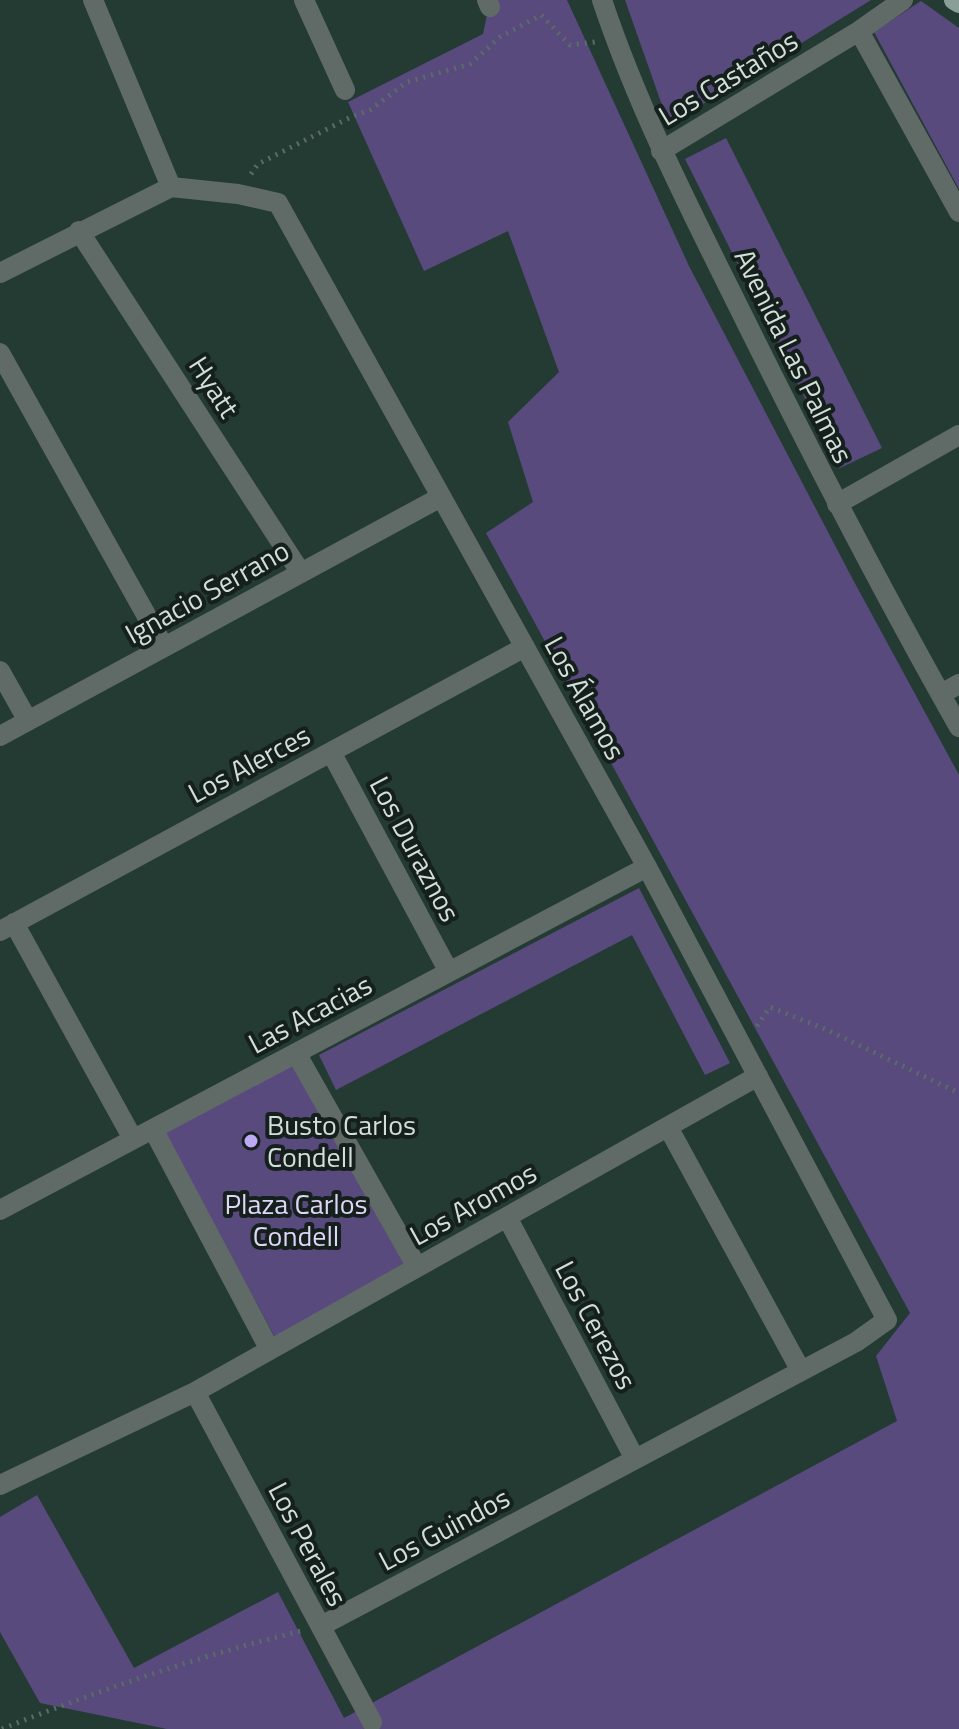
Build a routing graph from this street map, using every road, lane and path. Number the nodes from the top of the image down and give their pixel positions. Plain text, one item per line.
1 (93, 0) edge
2 (304, 0) edge
3 (602, 0) edge
4 (903, 0) edge
5 (954, 0) edge
6 (959, 3) edge
7 (859, 31) junction
8 (616, 40) junction
9 (345, 90) dead end
10 (661, 151) junction
11 (171, 187) junction
12 (238, 194) junction
13 (958, 209) edge
14 (79, 231) junction
15 (0, 273) edge
16 (0, 353) edge
17 (959, 435) edge
18 (441, 497) junction
19 (837, 504) junction
20 (301, 573) junction
21 (164, 647) junction
22 (525, 647) junction
23 (0, 671) edge
24 (959, 684) edge
25 (941, 694) junction
26 (28, 721) junction
27 (959, 727) edge
28 (0, 736) edge
29 (331, 752) junction
30 (647, 867) junction
31 (7, 927) edge
32 (449, 972) junction
33 (742, 1048) junction
34 (296, 1053) junction
35 (758, 1076) junction
36 (959, 1093) edge
37 (668, 1127) junction
38 (153, 1129) junction
39 (133, 1139) junction
40 (0, 1210) edge
41 (507, 1217) junction
42 (417, 1267) junction
43 (887, 1320) joint
44 (270, 1350) junction
45 (801, 1371) junction
46 (195, 1392) junction
47 (635, 1459) junction
48 (0, 1485) edge
49 (321, 1626) junction
50 (372, 1722) dead end
51 (2, 1729) edge

1 - 11 street
2 - 9 street
3 - 8 street, Avenida Las Palmas
4 - 7 street, Los Castaños
5 - 6 main road
7 - 10 street, Los Castaños
7 - 13 street
8 - 10 street, Avenida Las Palmas
8 - 12 path
10 - 19 street, Avenida Las Palmas
11 - 12 street, Los Álamos
11 - 14 street
12 - 18 street, Los Álamos
14 - 15 street
14 - 20 street, Hyatt
16 - 21 street
17 - 19 street
18 - 20 street, Ignacio Serrano
18 - 22 street, Los Álamos
19 - 25 street, Avenida Las Palmas
20 - 21 street, Ignacio Serrano
21 - 26 street, Ignacio Serrano
22 - 29 street, Los Alerces
22 - 30 street, Los Álamos
23 - 26 street
24 - 25 street
25 - 27 street, Avenida Las Palmas
26 - 28 street, Ignacio Serrano
29 - 31 street, Los Alerces
29 - 32 street, Los Duraznos
30 - 32 street, Las Acacias
30 - 33 street, Los Álamos
31 - 39 street
32 - 34 street, Las Acacias
33 - 35 street, Los Álamos
33 - 36 path
34 - 38 street, Las Acacias
34 - 42 street
35 - 37 street, Los Aromos
35 - 43 street, Los Álamos
37 - 41 street, Los Aromos
37 - 45 street
38 - 39 street, Las Acacias
38 - 44 street
39 - 40 street, Las Acacias
41 - 42 street, Los Aromos
41 - 47 street, Los Cerezos
42 - 44 street, Los Aromos
43 - 45 street, Los Guindos
44 - 46 street, Los Aromos
45 - 47 street, Los Guindos
46 - 48 street, Los Aromos
46 - 49 street, Los Perales
47 - 49 street, Los Guindos
49 - 50 street, Los Perales
49 - 51 path

